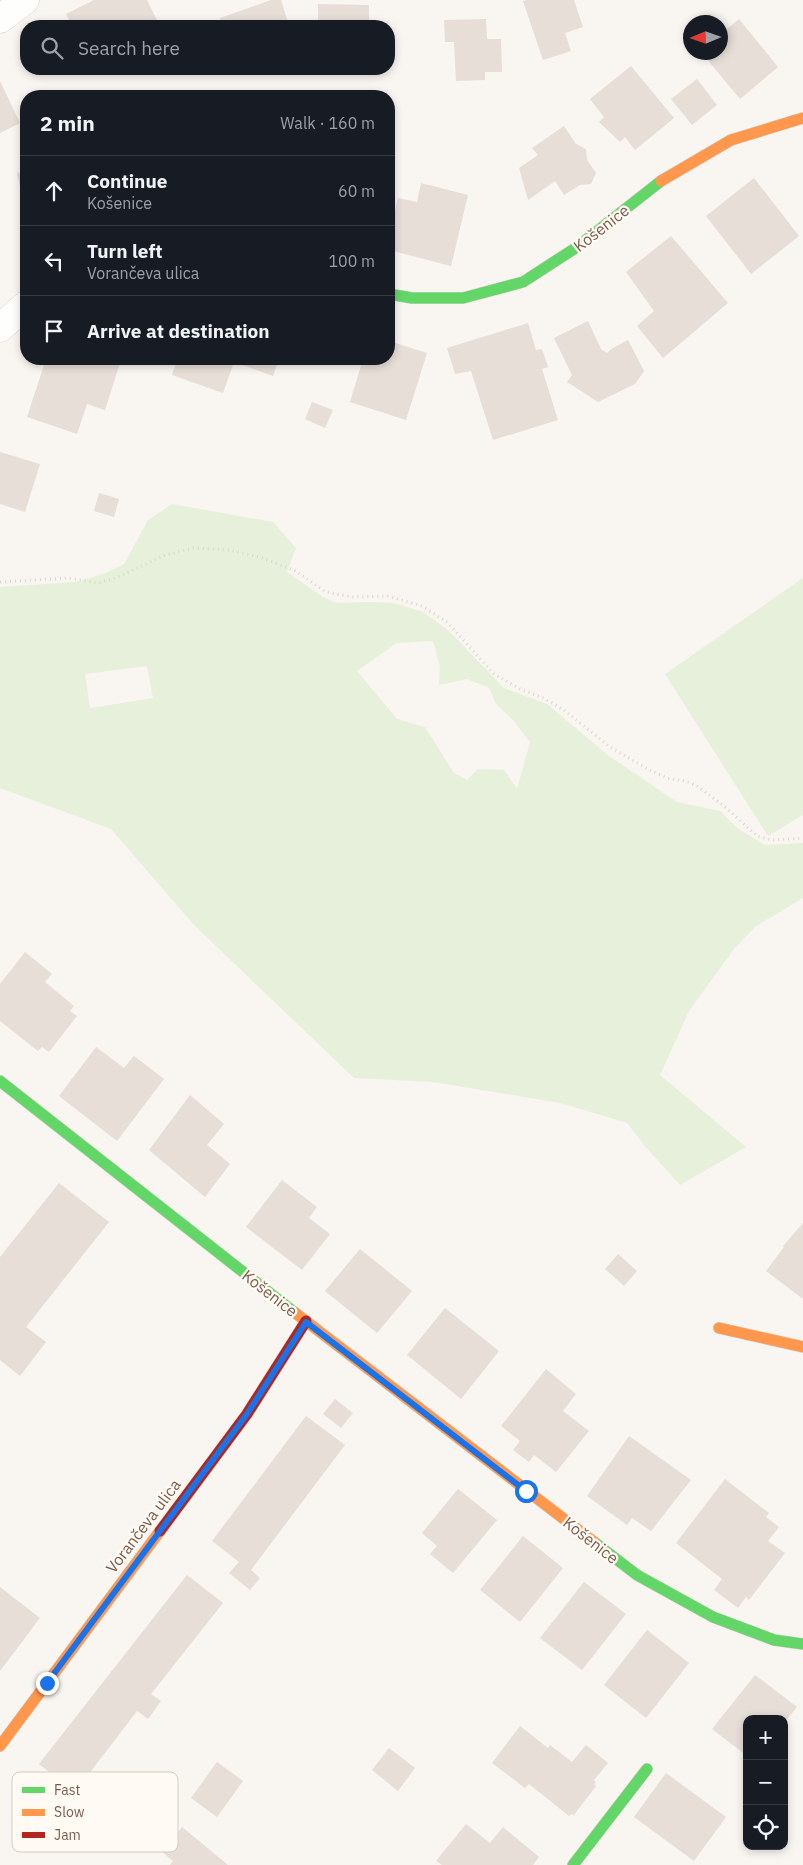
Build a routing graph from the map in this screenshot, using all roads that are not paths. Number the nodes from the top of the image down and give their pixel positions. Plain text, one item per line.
1 (26, 0) edge
2 (0, 19) edge
3 (803, 118) edge
4 (395, 295) edge
5 (20, 310) edge
6 (0, 328) edge
7 (0, 1081) edge
8 (306, 1322) junction
9 (720, 1328) dead end
10 (803, 1347) edge
11 (803, 1644) edge
12 (0, 1746) edge
13 (647, 1769) dead end
14 (573, 1865) edge

1 - 2 street
3 - 4 street, Košenice
5 - 6 street
7 - 8 street, Košenice
8 - 11 street, Košenice
8 - 12 street, Vorančeva ulica
9 - 10 street
13 - 14 street

